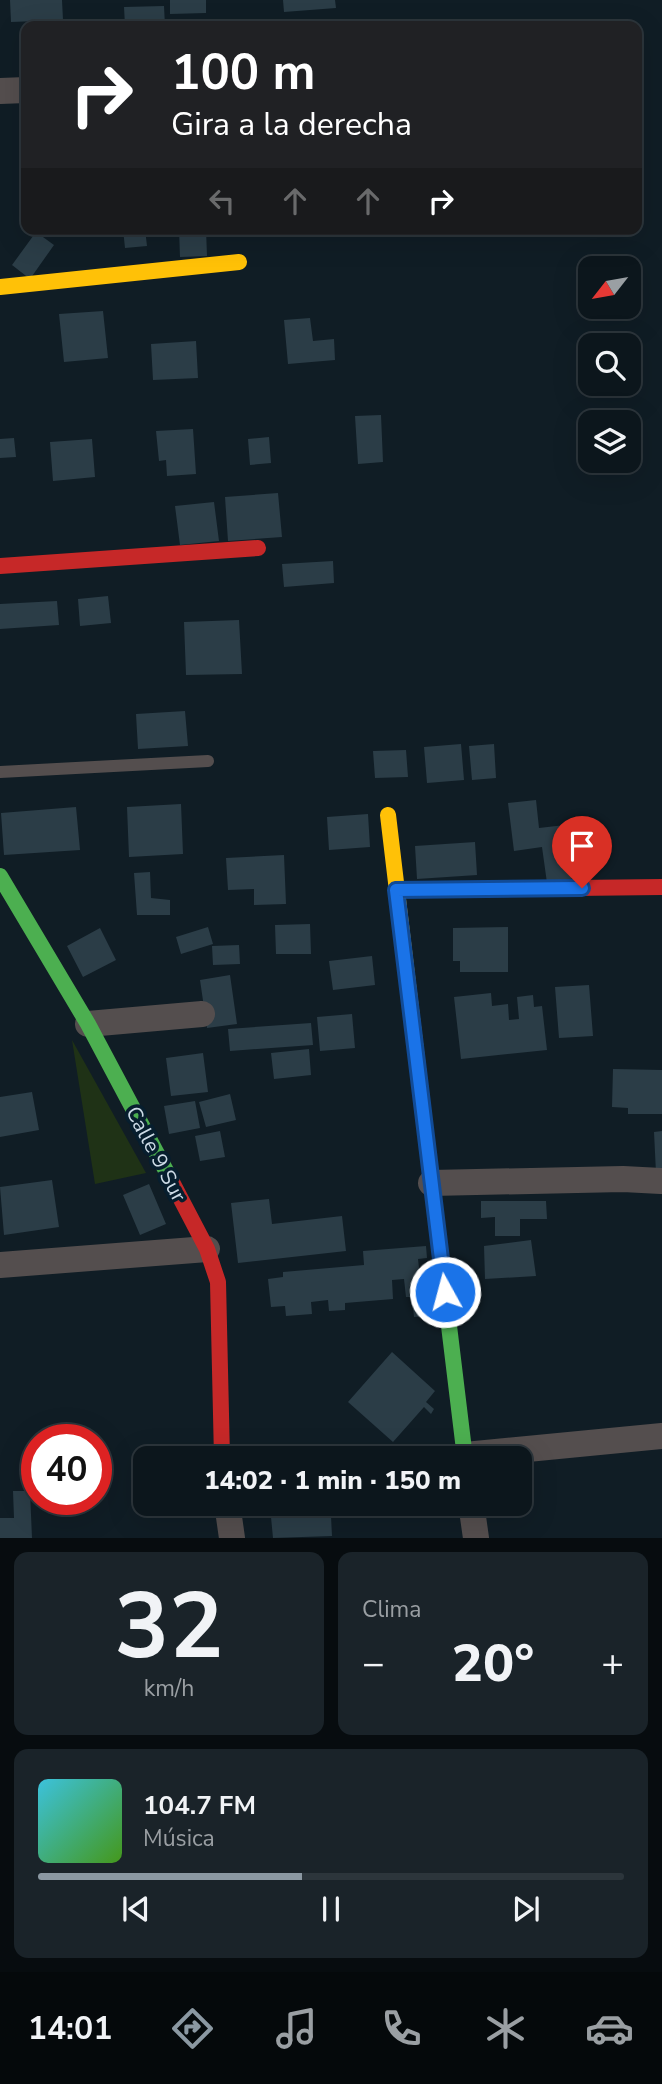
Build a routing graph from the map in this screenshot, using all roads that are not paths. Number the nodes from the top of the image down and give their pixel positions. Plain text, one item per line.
1 (21, 90) edge
2 (0, 91) edge
3 (239, 262) dead end
4 (0, 288) edge
5 (258, 548) dead end
6 (0, 566) edge
7 (208, 761) dead end
8 (0, 772) edge
9 (388, 815) dead end
10 (0, 876) edge
11 (662, 887) edge
12 (396, 890) junction
13 (202, 1014) dead end
14 (88, 1024) junction
15 (661, 1181) edge
16 (431, 1183) junction
17 (206, 1249) junction
18 (0, 1265) edge
19 (662, 1436) edge
20 (221, 1446) edge
21 (464, 1446) edge
22 (532, 1449) edge
23 (229, 1516) edge
24 (473, 1516) edge
25 (232, 1538) edge
26 (476, 1538) edge

1 - 2 street
3 - 4 street
5 - 6 street
7 - 8 lane
9 - 12 street
10 - 14 street, Calle 9 Sur
11 - 12 street
12 - 16 street
13 - 14 street
14 - 17 street, Calle 9 Sur
15 - 16 street
16 - 21 street
17 - 18 street
17 - 20 street, Calle 9 Sur
19 - 22 street
23 - 25 street
24 - 26 street

